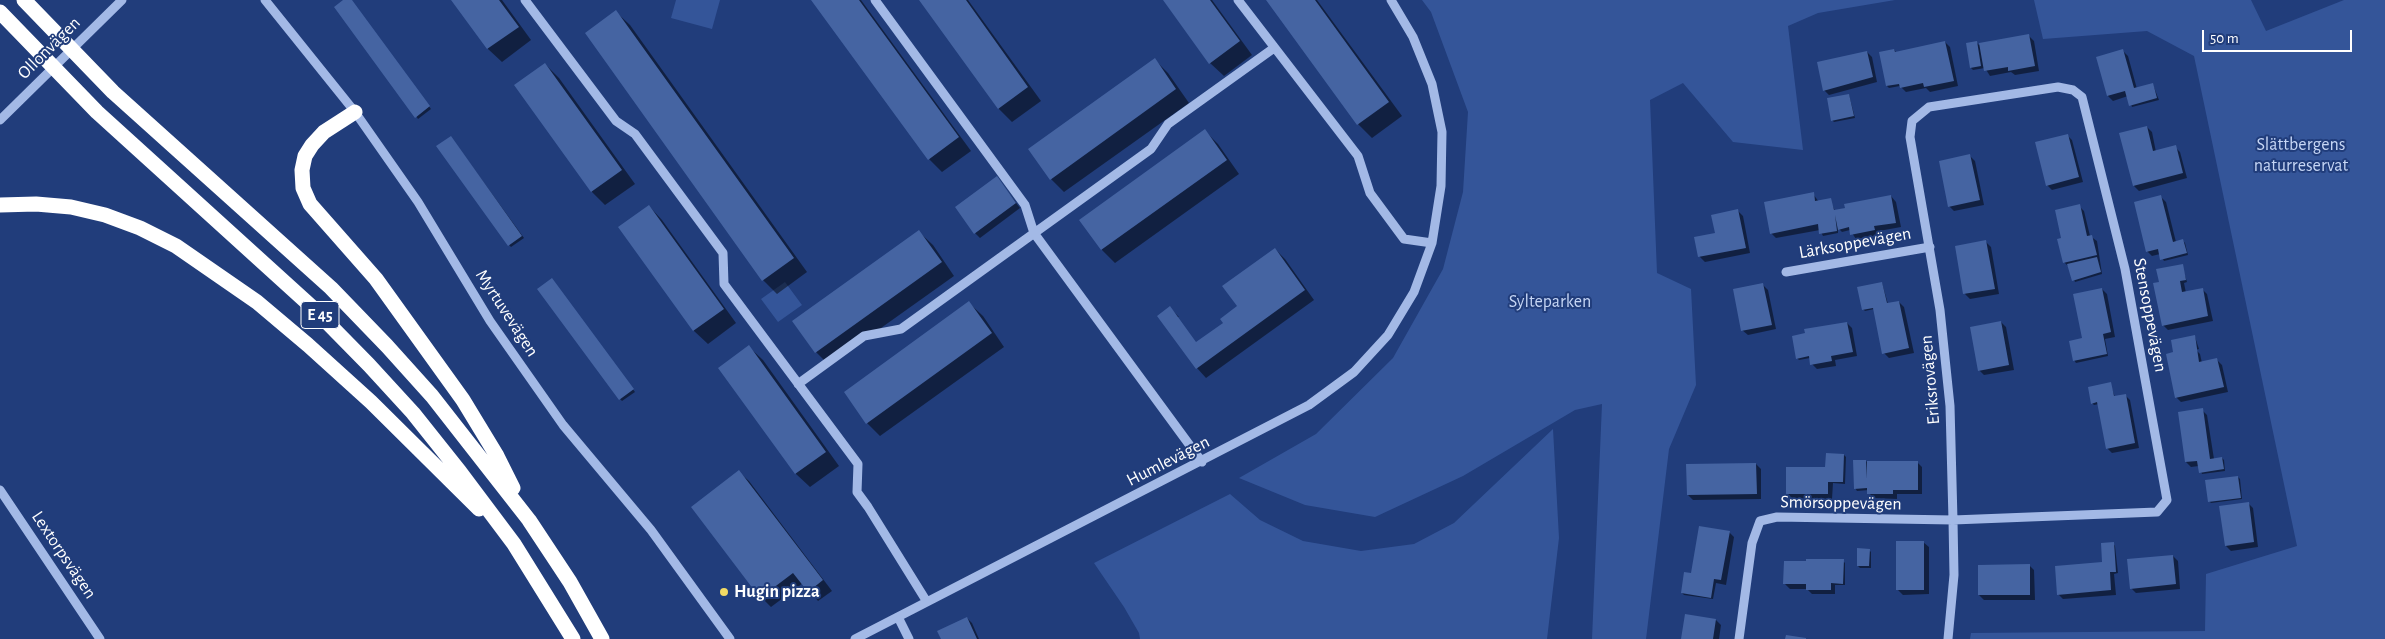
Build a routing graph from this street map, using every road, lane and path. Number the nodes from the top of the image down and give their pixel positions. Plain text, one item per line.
1 (24, 0) edge
2 (122, 0) edge
3 (265, 0) edge
4 (524, 0) edge
5 (874, 0) edge
6 (1238, 0) edge
7 (1391, 0) edge
8 (0, 12) edge
9 (1274, 48) junction
10 (355, 112) junction
11 (0, 120) edge
12 (1912, 121) joint
13 (0, 205) edge
14 (1034, 233) junction
15 (1432, 243) junction
16 (1930, 247) junction
17 (1786, 272) dead end
18 (798, 384) junction
19 (1202, 462) junction
20 (0, 490) edge
21 (529, 520) junction
22 (1953, 520) junction
23 (514, 544) junction
24 (928, 602) junction
25 (898, 617) junction
26 (98, 638) edge
27 (573, 639) edge
28 (602, 639) edge
29 (730, 639) edge
30 (855, 639) edge
31 (909, 639) edge
32 (1739, 639) edge
33 (1948, 639) edge

1 - 21 highway, E 45
2 - 11 street, Ollonvägen
3 - 10 street, Myrtuvevägen
4 - 18 street
5 - 14 street
6 - 9 street
7 - 15 street, Humlevägen
8 - 23 highway, E 45
9 - 14 street
9 - 15 street
10 - 21 highway
10 - 29 street, Myrtuvevägen
12 - 16 street, Eriksrovägen
12 - 22 street, Stensoppevägen
13 - 23 highway
14 - 18 street
14 - 19 street
15 - 19 street, Humlevägen
16 - 17 street, Lärksoppevägen
16 - 22 street, Eriksrovägen
18 - 24 street
19 - 24 street, Humlevägen
20 - 26 street, Lextorpsvägen
21 - 28 highway, E 45
22 - 32 street, Smörsoppevägen
22 - 33 street, Eriksrovägen
23 - 27 highway, E 45
24 - 25 street, Humlevägen
25 - 30 street, Humlevägen
25 - 31 street

